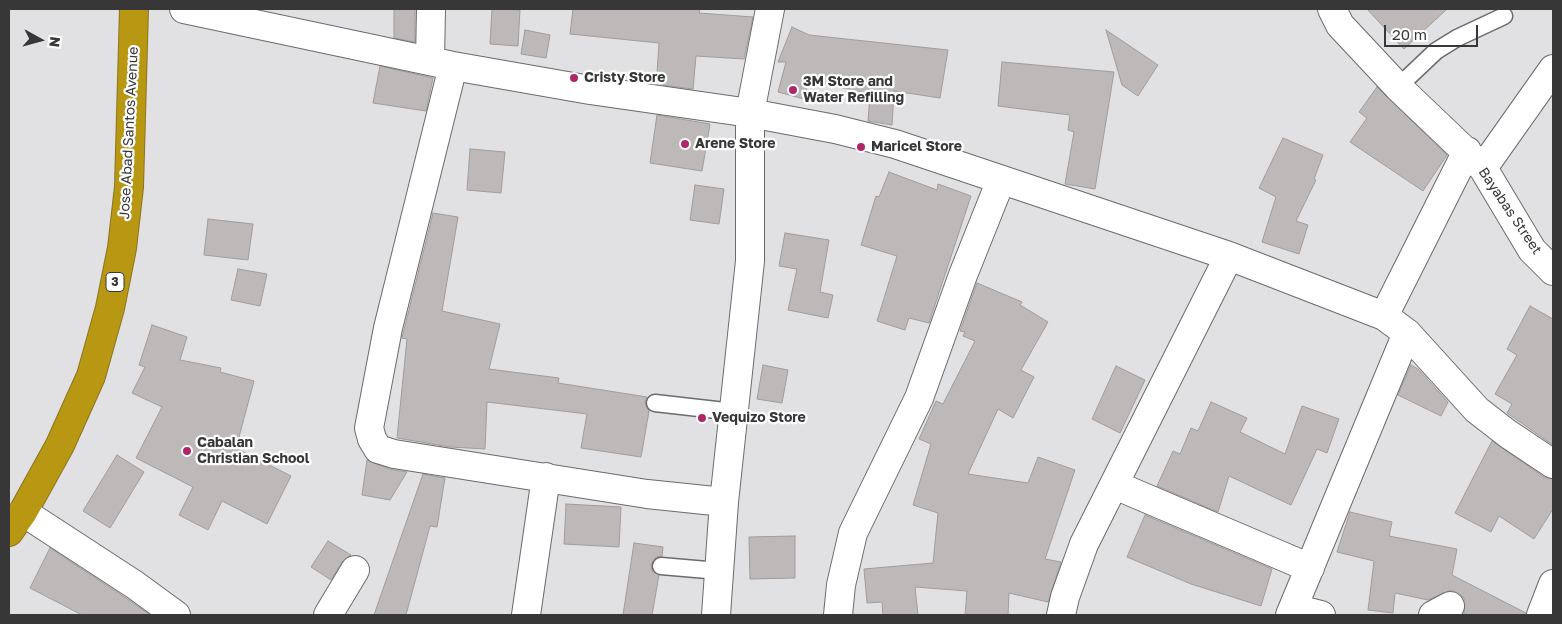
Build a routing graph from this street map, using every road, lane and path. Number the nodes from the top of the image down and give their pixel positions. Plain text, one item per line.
1 (134, 9) edge
2 (184, 9) edge
3 (431, 9) edge
4 (770, 9) edge
5 (1332, 9) edge
6 (1504, 16) dead end
7 (441, 63) junction
8 (1553, 69) edge
9 (1398, 87) junction
10 (750, 113) junction
11 (1475, 160) junction
12 (1001, 180) junction
13 (1229, 256) junction
14 (1553, 271) edge
15 (1384, 316) junction
16 (1407, 334) junction
17 (655, 404) dead end
18 (734, 412) junction
19 (1553, 464) edge
20 (546, 477) junction
21 (1115, 485) junction
22 (724, 502) junction
23 (16, 522) edge
24 (661, 566) dead end
25 (1310, 568) junction
26 (355, 570) dead end
27 (720, 571) junction
28 (1553, 584) edge
29 (1292, 612) edge
30 (176, 615) edge
31 (328, 615) edge
32 (526, 615) edge
33 (716, 615) edge
34 (838, 615) edge
35 (1062, 615) edge
36 (1321, 615) edge
37 (1541, 615) edge

1 - 23 highway, Jose Abad Santos Avenue / 3
2 - 7 street
3 - 7 street
4 - 10 street
5 - 9 street, Bayabas Street
6 - 9 lane
7 - 10 street
7 - 20 street
8 - 11 street
9 - 11 street, Bayabas Street
10 - 12 street
10 - 18 street
11 - 14 street, Bayabas Street
11 - 15 street
12 - 13 street
12 - 34 street
13 - 15 street
13 - 21 street
15 - 16 street
16 - 19 street
16 - 25 street
17 - 18 lane
18 - 22 street
20 - 22 street
20 - 32 street
21 - 25 street
21 - 35 street
22 - 27 street
23 - 30 street
24 - 27 lane
25 - 29 street
26 - 31 street
27 - 33 street
28 - 37 street
29 - 36 street

